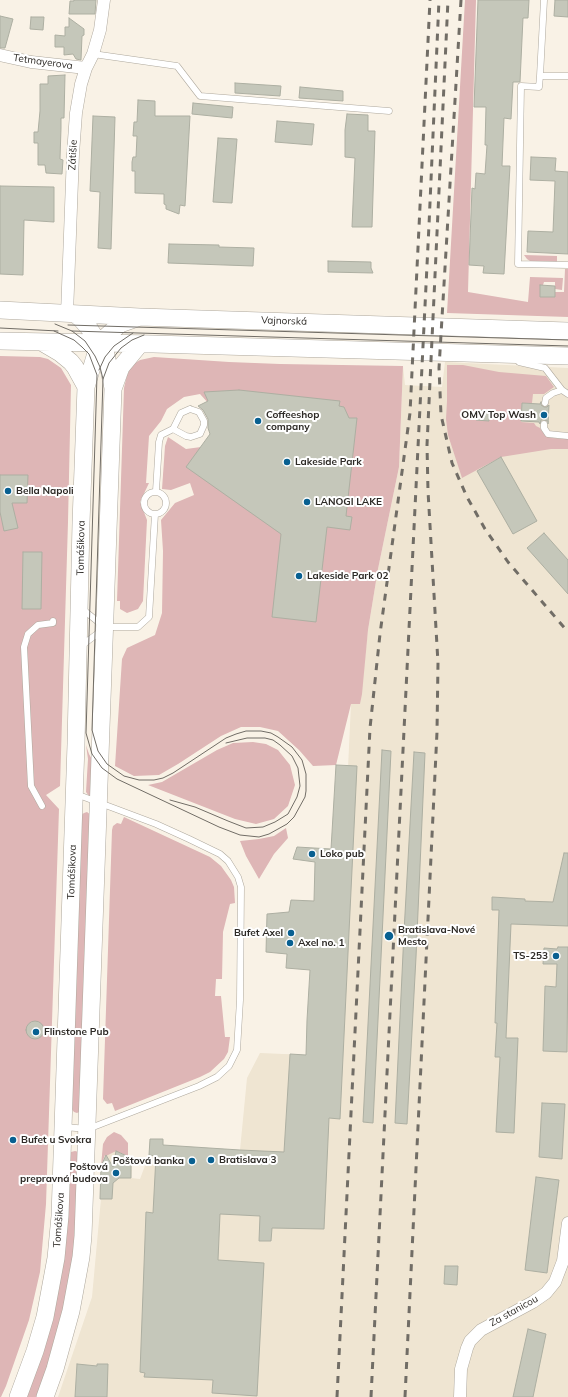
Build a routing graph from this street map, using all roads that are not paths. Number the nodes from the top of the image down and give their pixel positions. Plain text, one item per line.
1 (104, 0) edge
2 (544, 0) edge
3 (93, 54) junction
4 (0, 55) edge
5 (86, 68) junction
6 (540, 76) junction
7 (568, 76) edge
8 (389, 111) dead end
9 (568, 265) edge
10 (0, 310) edge
11 (71, 314) junction
12 (140, 317) junction
13 (568, 331) edge
14 (0, 341) edge
15 (43, 343) junction
16 (99, 343) junction
17 (140, 344) junction
18 (491, 354) junction
19 (568, 356) edge
20 (86, 387) junction
21 (113, 389) junction
22 (562, 390) junction
23 (568, 394) edge
24 (545, 403) dead end
25 (544, 424) dead end
26 (173, 429) junction
27 (568, 436) edge
28 (156, 491) junction
29 (155, 514) junction
30 (80, 607) junction
31 (53, 621) dead end
32 (106, 627) junction
33 (78, 648) junction
34 (74, 794) junction
35 (98, 802) junction
36 (42, 806) dead end
37 (63, 1127) junction
38 (88, 1129) junction
39 (568, 1223) edge
40 (18, 1397) edge
41 (45, 1397) edge
42 (460, 1397) edge

1 - 3 street, Zátišie
2 - 6 lane
3 - 5 street, Zátišie
3 - 8 lane
4 - 5 street, Tetmayerova
5 - 11 street, Zátišie
6 - 7 lane
6 - 9 lane
10 - 11 main road, Vajnorská
11 - 12 main road, Vajnorská
11 - 16 main road
12 - 13 main road, Vajnorská
12 - 16 main road
14 - 15 main road
15 - 16 main road
15 - 20 main road
16 - 17 main road
16 - 20 main road, Tomášikova
16 - 21 main road
17 - 18 main road
17 - 21 main road
18 - 19 main road
18 - 22 lane
20 - 30 main road, Tomášikova
21 - 32 main road
22 - 23 lane
22 - 24 lane
25 - 27 lane
26 - 26 lane
26 - 28 lane
28 - 29 lane
28 - 29 lane
29 - 32 lane
30 - 32 lane
30 - 33 main road, Tomášikova
31 - 36 lane
32 - 33 lane
32 - 35 main road
33 - 34 main road, Tomášikova
34 - 35 lane
34 - 37 main road, Tomášikova
35 - 38 main road
35 - 38 lane
37 - 38 lane
37 - 40 main road, Tomášikova
38 - 41 main road
39 - 42 street, Za stanicou

